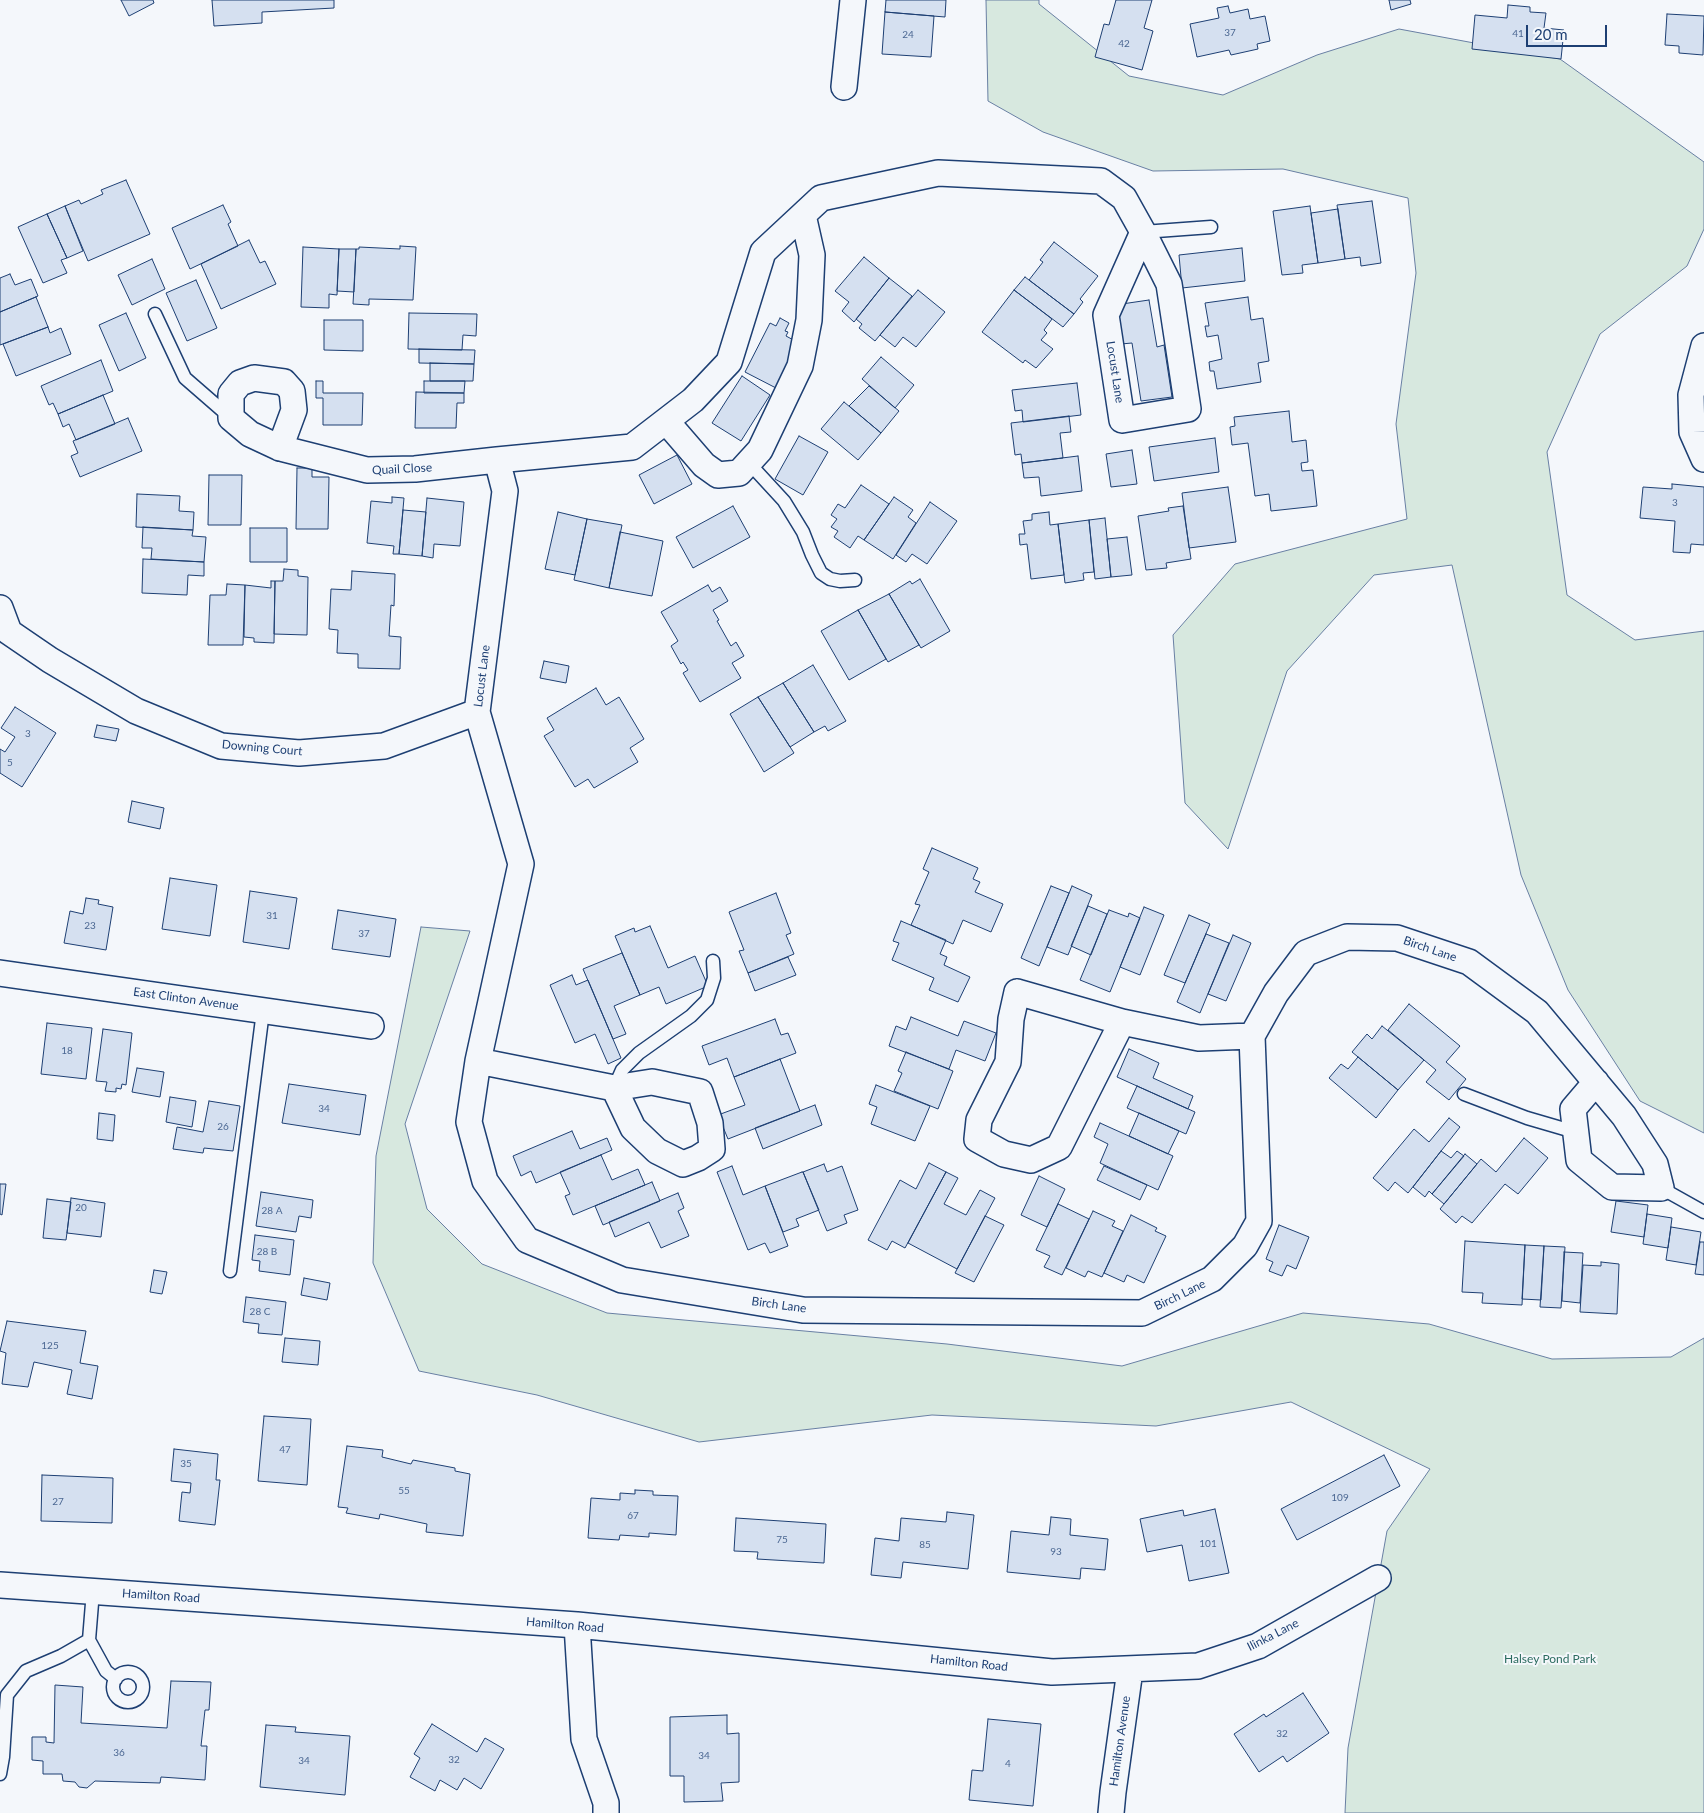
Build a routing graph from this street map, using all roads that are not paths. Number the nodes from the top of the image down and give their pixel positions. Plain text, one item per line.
1 (853, 0) edge
2 (844, 87) dead end
3 (803, 215) junction
4 (1211, 226) dead end
5 (1143, 232) junction
6 (155, 314) dead end
7 (1704, 346) edge
8 (231, 418) junction
9 (666, 421) junction
10 (280, 448) junction
11 (1704, 459) edge
12 (497, 460) junction
13 (749, 463) junction
14 (855, 580) dead end
15 (0, 608) edge
16 (5, 640) edge
17 (477, 712) junction
18 (713, 961) dead end
19 (0, 973) edge
20 (264, 1011) junction
21 (1122, 1022) junction
22 (371, 1026) dead end
23 (1252, 1036) junction
24 (478, 1061) junction
25 (1596, 1082) junction
26 (614, 1088) joint
27 (1464, 1094) dead end
28 (469, 1122) joint
29 (1576, 1132) junction
30 (1661, 1188) junction
31 (1704, 1212) edge
32 (230, 1271) dead end
33 (1378, 1578) dead end
34 (0, 1585) edge
35 (93, 1591) junction
36 (577, 1625) junction
37 (89, 1640) junction
38 (1130, 1670) junction
39 (116, 1679) dead end
40 (0, 1774) edge
41 (606, 1813) edge
42 (1111, 1813) edge

1 - 2 street
3 - 5 street, Locust Lane
3 - 9 street, Locust Lane
3 - 13 street
4 - 5 lane
5 - 5 street, Locust Lane
6 - 8 lane
7 - 11 street
8 - 10 street, Quail Close
8 - 10 street
9 - 12 street, Locust Lane
9 - 13 street
10 - 12 street, Quail Close
12 - 17 street, Locust Lane
13 - 14 lane
15 - 16 street, Downing Court
16 - 17 street, Downing Court
17 - 24 street, Locust Lane
18 - 26 lane
19 - 20 street, East Clinton Avenue
20 - 22 street, East Clinton Avenue
20 - 32 lane
21 - 21 street
21 - 23 street
23 - 25 street, Birch Lane
23 - 28 street, Birch Lane
24 - 26 street
24 - 28 street, Locust Lane
25 - 29 street
25 - 30 street, Birch Lane
27 - 29 lane
29 - 30 street
30 - 31 lane
33 - 38 street, Ilinka Lane
34 - 35 street, Hamilton Road
35 - 36 street, Hamilton Road
35 - 37 lane
36 - 38 street, Hamilton Road
36 - 41 street
37 - 39 lane
37 - 40 lane
38 - 42 street, Hamilton Avenue

